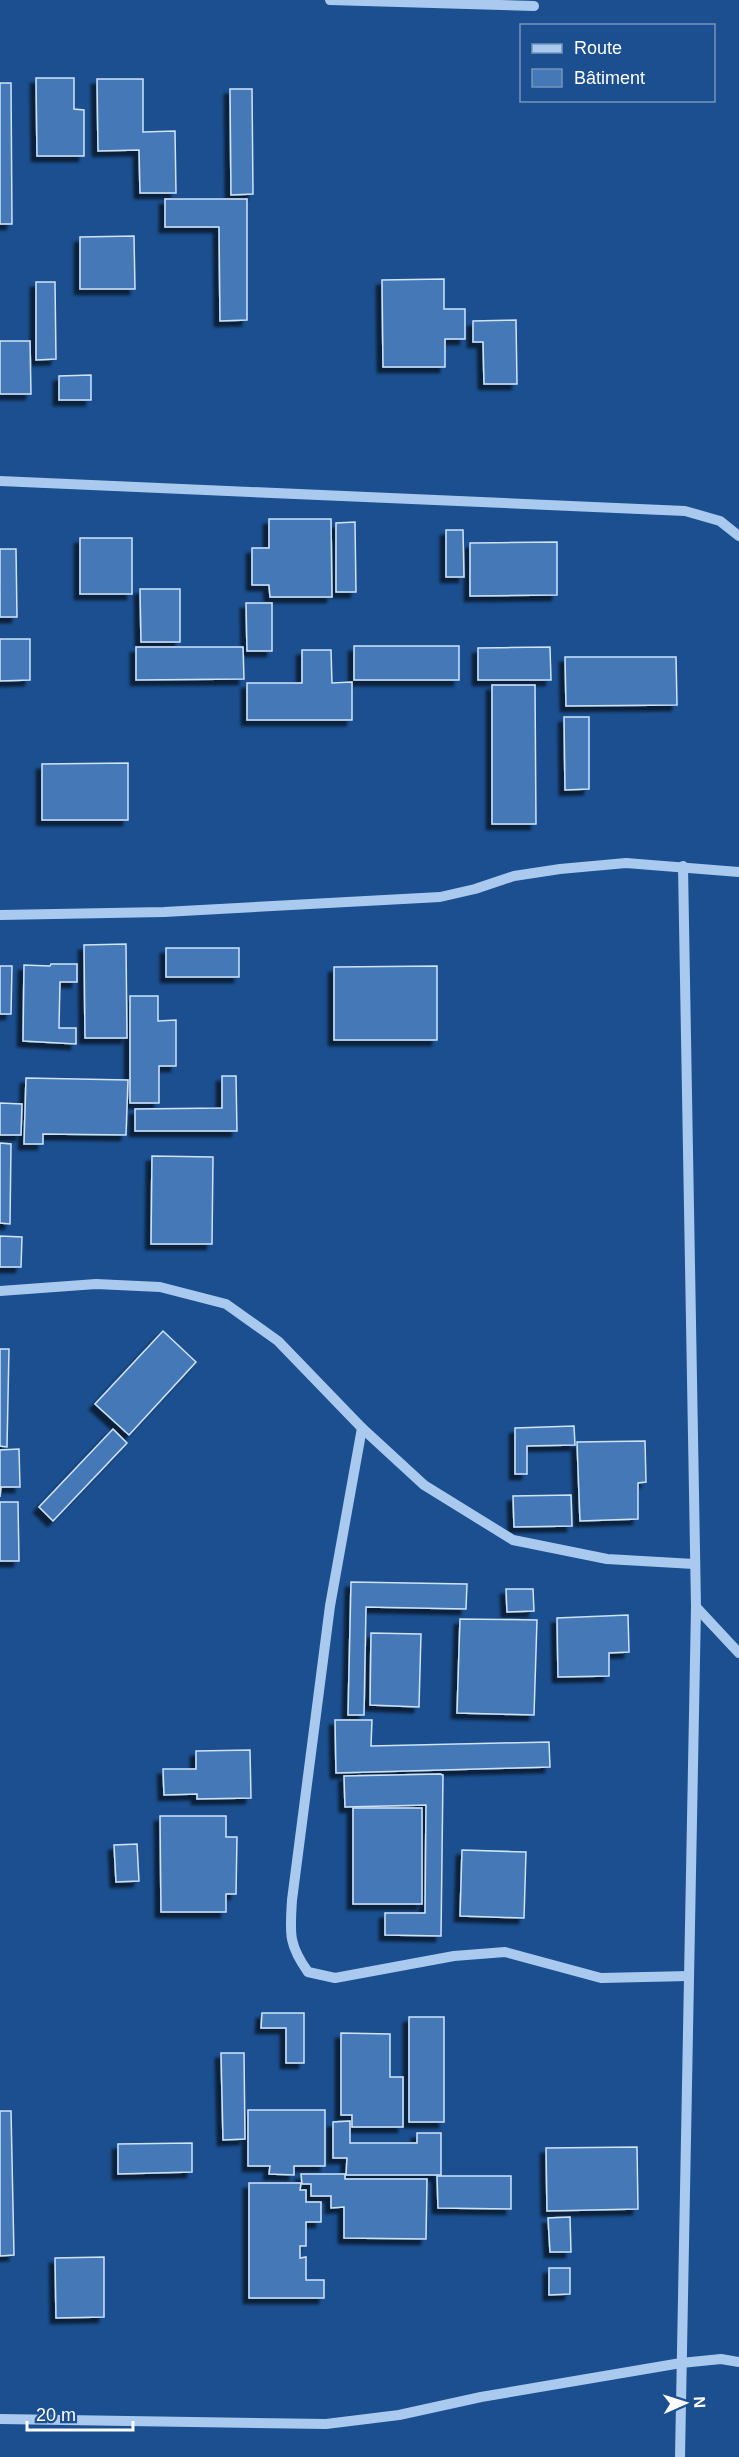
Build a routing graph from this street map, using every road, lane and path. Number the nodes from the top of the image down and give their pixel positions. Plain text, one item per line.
1 (330, 0) edge
2 (534, 6) dead end
3 (0, 481) edge
4 (739, 536) edge
5 (683, 866) junction
6 (739, 872) edge
7 (0, 915) edge
8 (0, 1292) edge
9 (362, 1428) junction
10 (694, 1564) junction
11 (696, 1607) junction
12 (739, 1653) edge
13 (689, 1976) junction
14 (739, 2362) edge
15 (681, 2363) junction
16 (0, 2419) edge
17 (680, 2457) edge

1 - 2 street
3 - 4 street
5 - 6 street
5 - 7 street
5 - 10 street
8 - 9 street
9 - 10 street
9 - 13 street
10 - 11 street
11 - 12 street
11 - 13 street
13 - 15 street
14 - 15 street
15 - 16 street
15 - 17 street

